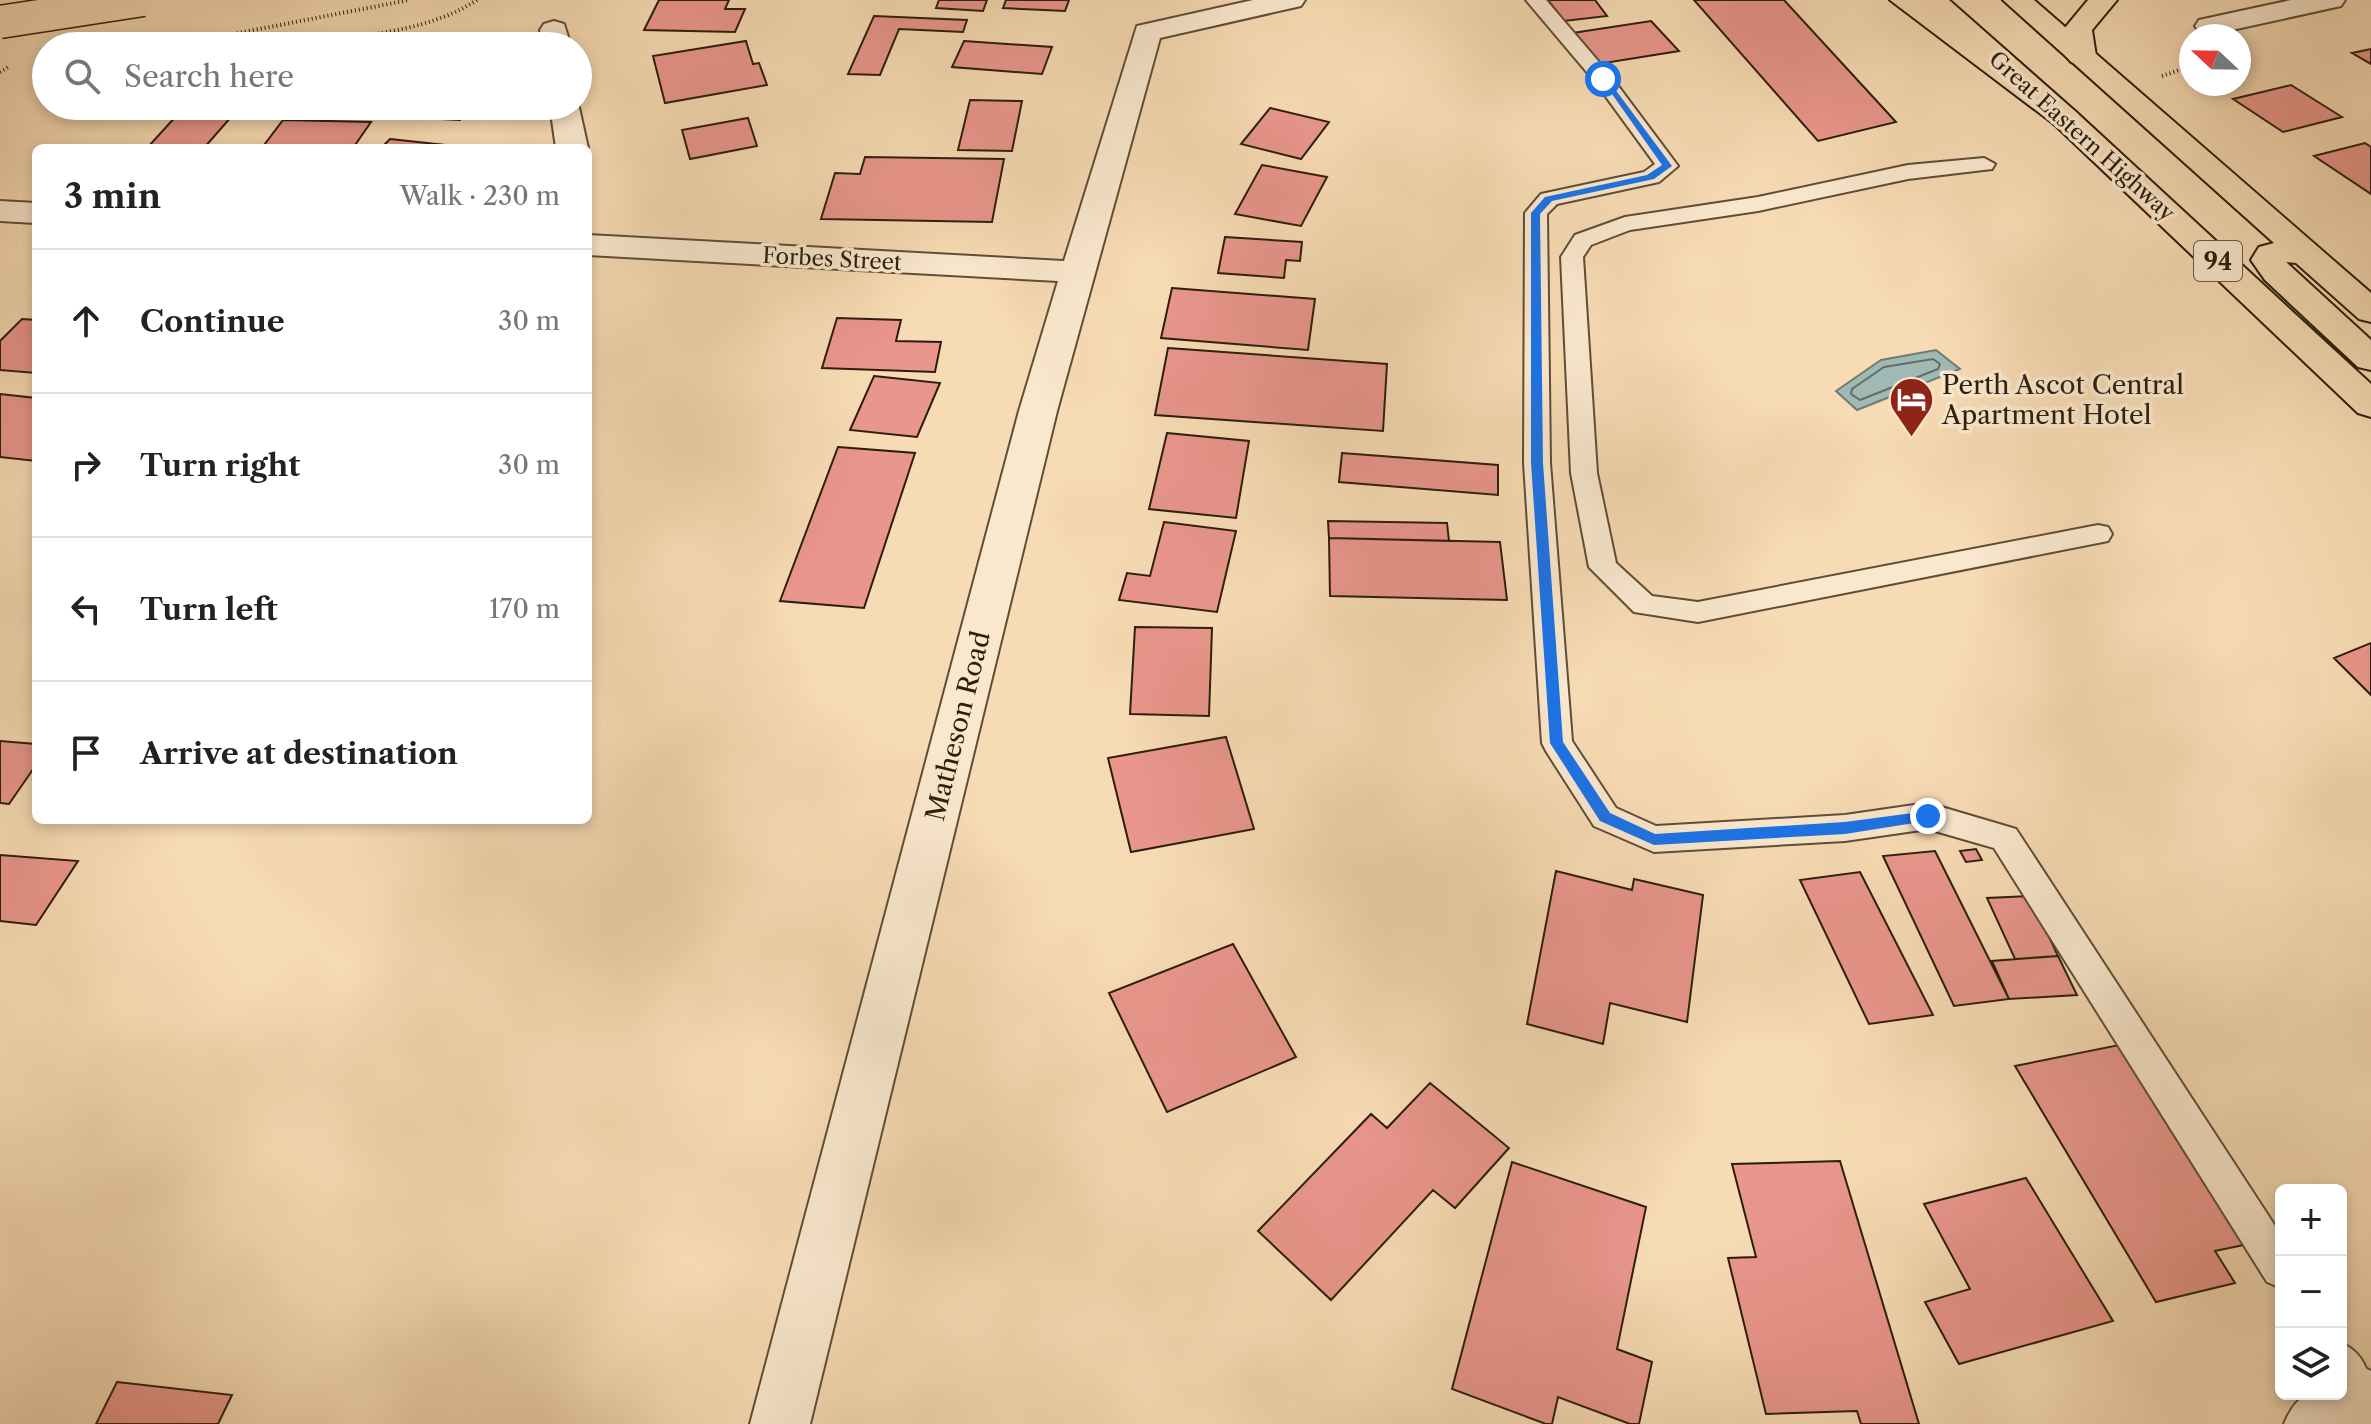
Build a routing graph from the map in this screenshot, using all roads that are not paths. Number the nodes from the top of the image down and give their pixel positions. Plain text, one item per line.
1 (143, 0) edge
2 (1291, 0) edge
3 (1536, 0) edge
4 (1904, 0) edge
5 (1932, 0) edge
6 (2017, 0) edge
7 (2103, 0) edge
8 (2331, 0) edge
9 (0, 22) edge
10 (2218, 24) edge
11 (2081, 56) junction
12 (2065, 118) junction
13 (567, 120) edge
14 (571, 144) edge
15 (1984, 164) dead end
16 (0, 211) edge
17 (32, 213) edge
18 (592, 245) edge
19 (2309, 255) junction
20 (1076, 272) junction
21 (2371, 311) edge
22 (2371, 359) edge
23 (2371, 405) edge
24 (2098, 534) dead end
25 (2275, 1260) edge
26 (780, 1424) edge

1 - 9 highway, bridge
2 - 20 street, Matheson Road
3 - 25 lane
4 - 12 highway
5 - 12 highway, Great Eastern Highway / 94
6 - 11 highway, 94
7 - 11 highway
8 - 10 street
11 - 19 highway, 94
12 - 23 highway, Great Eastern Highway / 94
13 - 14 street
15 - 24 lane
16 - 17 street
18 - 20 street, Forbes Street
19 - 21 highway, 94
19 - 22 highway, 94
20 - 26 street, Matheson Road

